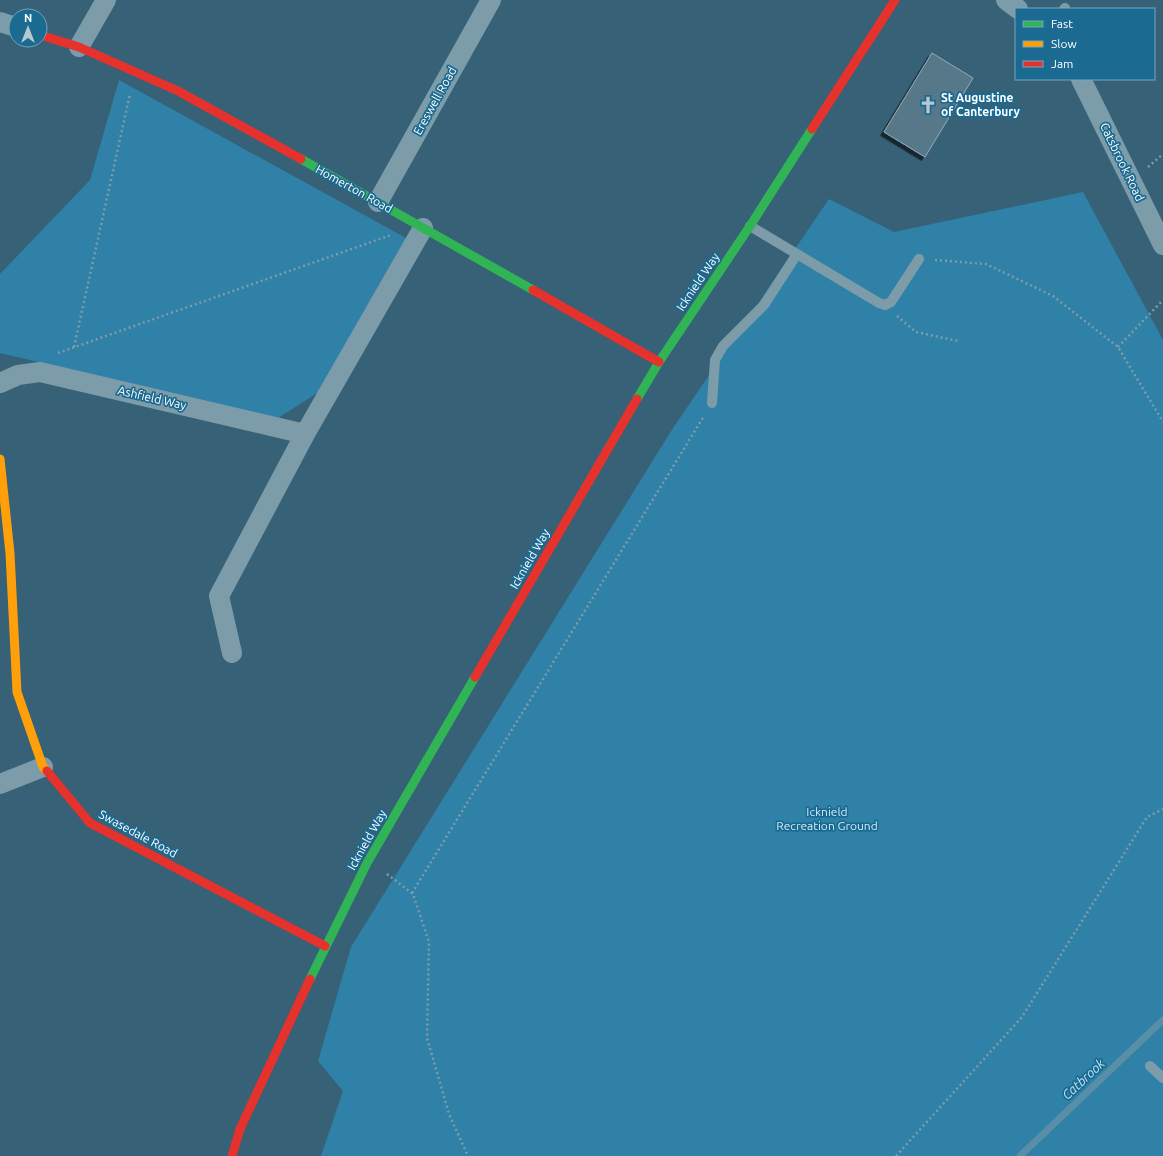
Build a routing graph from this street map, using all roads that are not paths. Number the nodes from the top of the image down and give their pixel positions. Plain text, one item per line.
1 (106, 0) edge
2 (491, 0) edge
3 (895, 0) edge
4 (1006, 0) edge
5 (1017, 8) edge
6 (48, 37) edge
7 (79, 47) junction
8 (1081, 80) edge
9 (378, 202) junction
10 (750, 226) junction
11 (420, 227) junction
12 (1163, 245) edge
13 (797, 254) junction
14 (919, 259) road end
15 (659, 362) junction
16 (0, 383) edge
17 (712, 403) road end
18 (305, 434) junction
19 (0, 460) edge
20 (5, 553) edge
21 (232, 653) dead end
22 (43, 767) junction
23 (0, 784) edge
24 (325, 946) junction
25 (1150, 1066) dead end
26 (1163, 1078) edge
27 (232, 1156) edge

1 - 7 street
2 - 9 street, Ereswell Road
3 - 10 street, Icknield Way
4 - 5 street
6 - 7 street, Homerton Road
7 - 9 street, Homerton Road
8 - 12 street, Catsbrook Road
9 - 11 street, Homerton Road
10 - 13 lane
10 - 15 street, Icknield Way
11 - 15 street, Homerton Road
11 - 18 street
13 - 14 lane
13 - 17 lane
15 - 24 street, Icknield Way
16 - 18 street, Ashfield Way
18 - 21 street
19 - 20 street, Swasedale Road
20 - 22 street, Swasedale Road
22 - 23 street
22 - 24 street, Swasedale Road
24 - 27 street, Icknield Way
25 - 26 lane

